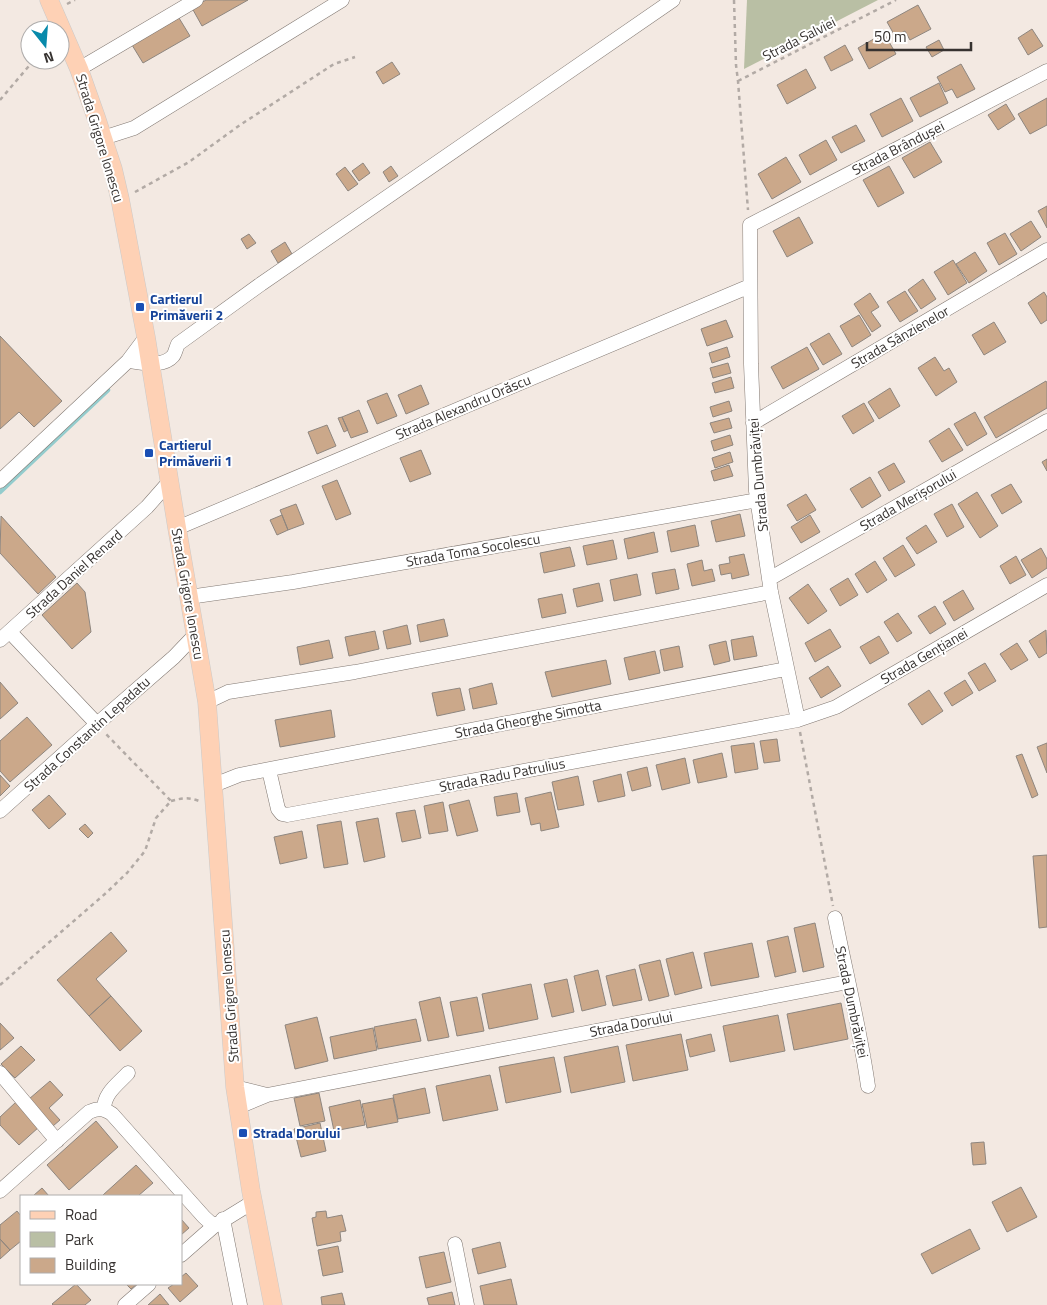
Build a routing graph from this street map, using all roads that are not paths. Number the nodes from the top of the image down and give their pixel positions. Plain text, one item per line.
1 (49, 0) edge
2 (196, 0) edge
3 (342, 0) edge
4 (674, 0) edge
5 (79, 69) junction
6 (1047, 71) edge
7 (103, 138) junction
8 (750, 225) joint
9 (1047, 250) edge
10 (750, 286) junction
11 (146, 337) junction
12 (128, 361) junction
13 (150, 363) junction
14 (1047, 421) edge
15 (753, 422) junction
16 (0, 481) edge
17 (169, 482) junction
18 (758, 500) junction
19 (173, 504) junction
20 (147, 507) junction
21 (177, 528) junction
22 (1047, 585) edge
23 (770, 586) junction
24 (189, 597) junction
25 (196, 634) junction
26 (5, 636) edge
27 (174, 657) junction
28 (200, 659) junction
29 (786, 669) junction
30 (206, 694) junction
31 (798, 720) junction
32 (97, 724) junction
33 (213, 766) junction
34 (269, 770) junction
35 (239, 775) junction
36 (214, 785) junction
37 (0, 812) edge
38 (835, 918) road end
39 (848, 982) junction
40 (0, 1073) edge
41 (128, 1073) dead end
42 (868, 1086) dead end
43 (236, 1087) junction
44 (267, 1095) junction
45 (238, 1107) junction
46 (104, 1109) junction
47 (56, 1141) junction
48 (0, 1191) edge
49 (253, 1202) junction
50 (221, 1220) junction
51 (257, 1220) junction
52 (455, 1244) dead end
53 (182, 1254) edge
54 (148, 1285) edge
55 (125, 1305) edge
56 (240, 1305) edge
57 (273, 1305) edge
58 (467, 1305) edge

1 - 5 main road, Strada Grigore Ionescu
2 - 5 street
3 - 7 street
4 - 13 street
5 - 7 main road, Strada Grigore Ionescu
6 - 8 street, Strada Brândușei
7 - 11 main road, Strada Grigore Ionescu
8 - 10 street, Strada Dumbrăviței
9 - 15 street, Strada Sânzienelor
10 - 15 street, Strada Dumbrăviței
10 - 21 street, Strada Alexandru Orăscu
11 - 12 street
11 - 13 main road, Strada Grigore Ionescu
12 - 13 street
12 - 16 street
13 - 17 main road, Strada Grigore Ionescu
14 - 23 street, Strada Merișorului
15 - 18 street, Strada Dumbrăviței
17 - 19 main road, Strada Grigore Ionescu
17 - 20 street, Strada Daniel Renard
18 - 23 street, Strada Dumbrăviței
18 - 24 street, Strada Toma Socolescu
19 - 20 street
19 - 21 main road, Strada Grigore Ionescu
20 - 26 street, Strada Daniel Renard
21 - 24 main road, Strada Grigore Ionescu
22 - 31 street, Strada Gențianei
23 - 29 street, Strada Dumbrăviței
23 - 30 street, Strada Merișorului
24 - 25 main road, Strada Grigore Ionescu
25 - 27 street, Strada Constantin Lepadatu
25 - 28 main road, Strada Grigore Ionescu
26 - 32 street
27 - 28 street
27 - 32 street, Strada Constantin Lepadatu
28 - 30 main road, Strada Grigore Ionescu
29 - 31 street, Strada Dumbrăviței
29 - 34 street, Strada Gheorghe Simotta
30 - 33 main road, Strada Grigore Ionescu
31 - 34 street, Strada Radu Patrulius
32 - 37 street, Strada Constantin Lepadatu
33 - 35 street
33 - 36 main road, Strada Grigore Ionescu
34 - 35 street
35 - 36 street
36 - 43 main road, Strada Grigore Ionescu
38 - 39 street, Strada Dumbrăviței
39 - 42 street, Strada Dumbrăviței
39 - 44 street, Strada Dorului
40 - 47 street
41 - 46 street
43 - 44 street, Strada Dorului
43 - 45 main road, Strada Grigore Ionescu
44 - 45 street, Strada Dorului
45 - 49 main road, Strada Grigore Ionescu
46 - 47 street
46 - 50 street
47 - 48 street
49 - 50 street
49 - 51 main road, Strada Grigore Ionescu
50 - 51 street
50 - 53 street
50 - 56 street
51 - 57 main road, Strada Grigore Ionescu
52 - 58 street
54 - 55 street

